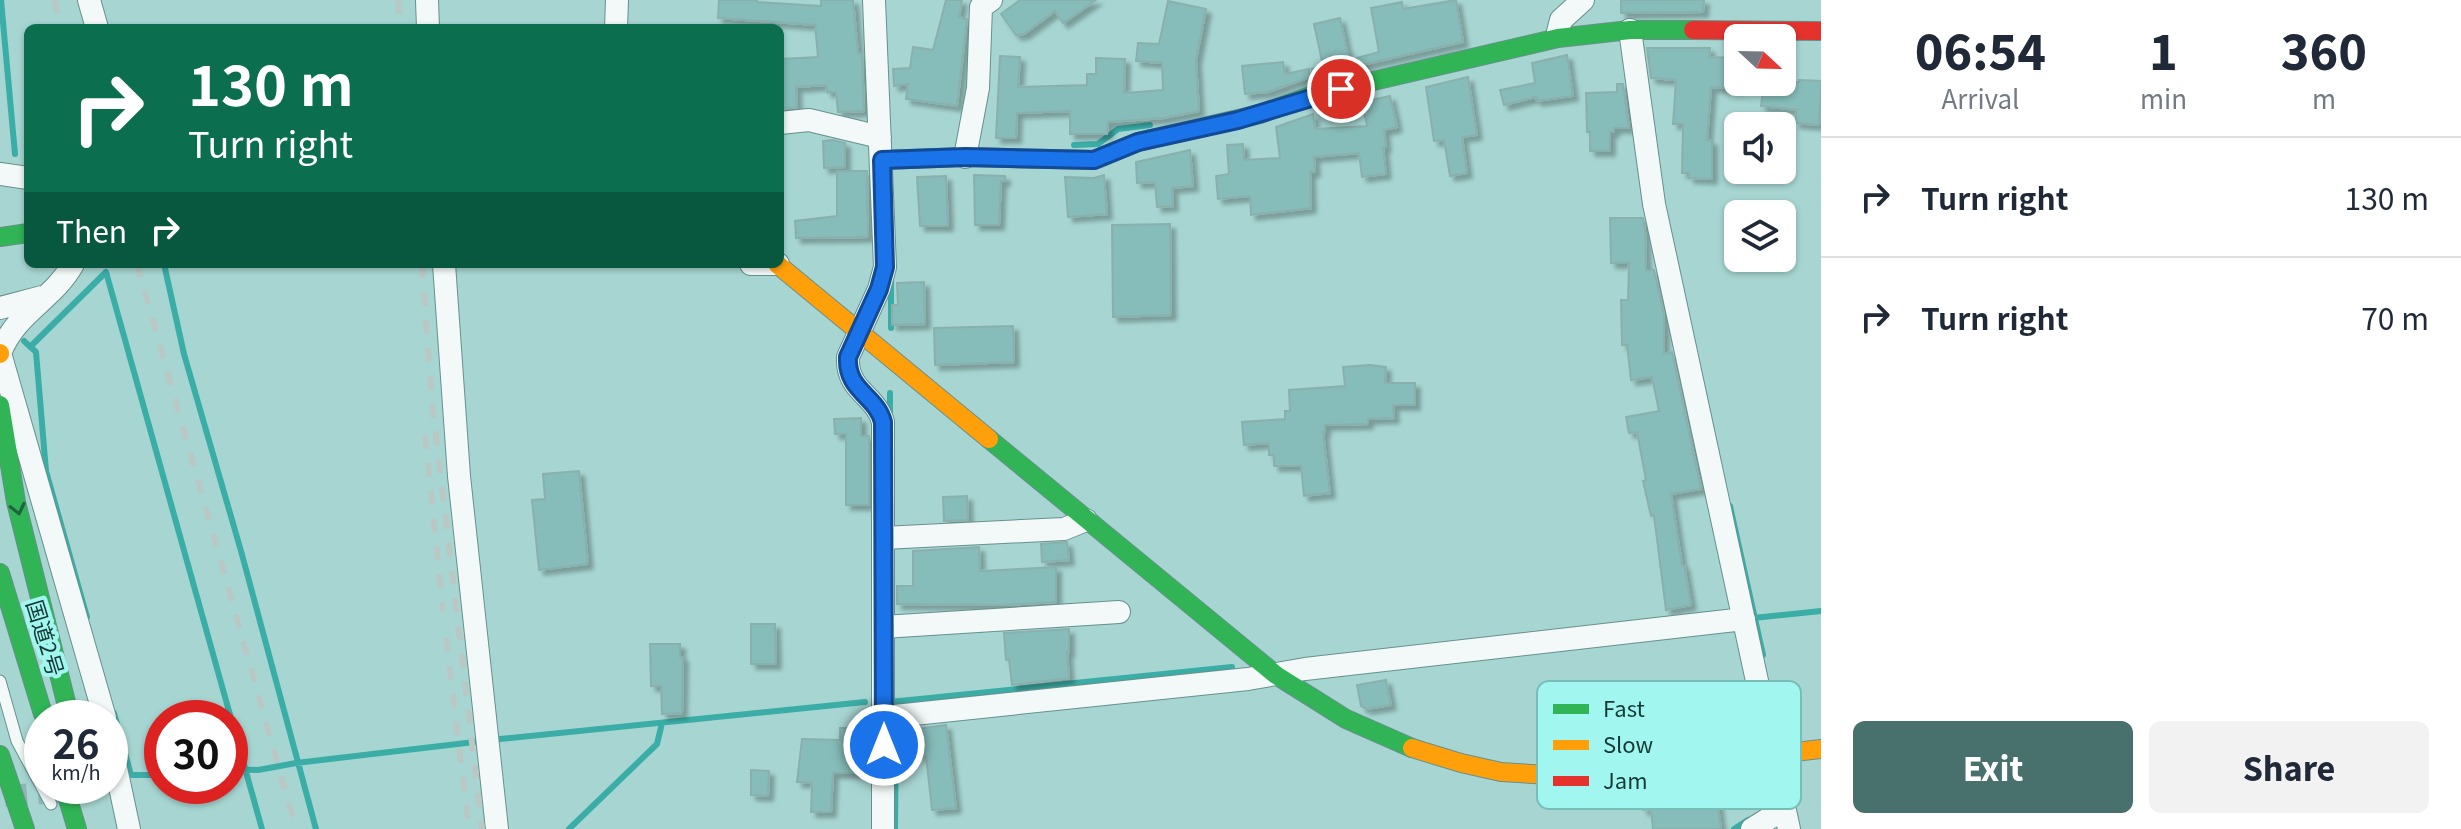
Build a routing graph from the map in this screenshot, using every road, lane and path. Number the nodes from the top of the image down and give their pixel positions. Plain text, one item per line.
1 (89, 0) edge
2 (427, 0) edge
3 (617, 0) edge
4 (874, 0) edge
5 (991, 0) edge
6 (1583, 0) edge
7 (96, 24) edge
8 (428, 24) edge
9 (616, 24) edge
10 (1630, 30) junction
11 (1821, 31) edge
12 (1558, 32) junction
13 (784, 123) edge
14 (880, 137) junction
15 (965, 157) junction
16 (882, 160) junction
17 (0, 175) edge
18 (24, 178) edge
19 (24, 234) edge
20 (0, 237) edge
21 (70, 268) edge
22 (444, 268) edge
23 (783, 268) edge
24 (43, 297) junction
25 (0, 308) edge
26 (860, 330) junction
27 (0, 354) edge
28 (0, 405) edge
29 (1086, 520) junction
30 (889, 538) junction
31 (0, 573) edge
32 (1119, 612) dead end
33 (1744, 619) junction
34 (889, 627) junction
35 (1276, 675) junction
36 (0, 681) edge
37 (1757, 681) edge
38 (39, 700) edge
39 (66, 700) edge
40 (100, 700) edge
41 (893, 716) junction
42 (1821, 749) edge
43 (1801, 752) edge
44 (0, 755) edge
45 (1537, 776) edge
46 (69, 804) edge
47 (117, 804) edge
48 (1785, 809) edge
49 (25, 829) edge
50 (66, 829) edge
51 (77, 829) edge
52 (129, 829) edge
53 (497, 829) edge
54 (883, 829) edge
55 (1752, 829) edge

1 - 7 street
2 - 8 street
3 - 9 street
4 - 14 street
5 - 15 street
6 - 12 street
10 - 11 main road
10 - 12 main road
10 - 33 street
12 - 15 main road
13 - 14 street
14 - 16 street
15 - 16 main road
16 - 26 street
17 - 18 street
19 - 20 main road
21 - 24 street
22 - 53 street
23 - 26 main road
24 - 25 street
24 - 27 street
26 - 29 main road
26 - 30 street
27 - 40 street
28 -> 39 main road
29 - 30 street
29 - 35 main road
30 - 34 street
31 - 38 main road, 国道2号
32 - 34 street
33 - 35 street
33 - 37 street
34 - 41 street
35 - 41 street
35 - 45 main road
36 - 50 lane
41 - 54 street
42 - 43 main road
44 - 49 main road
46 - 51 main road
47 - 52 street
48 - 55 street

